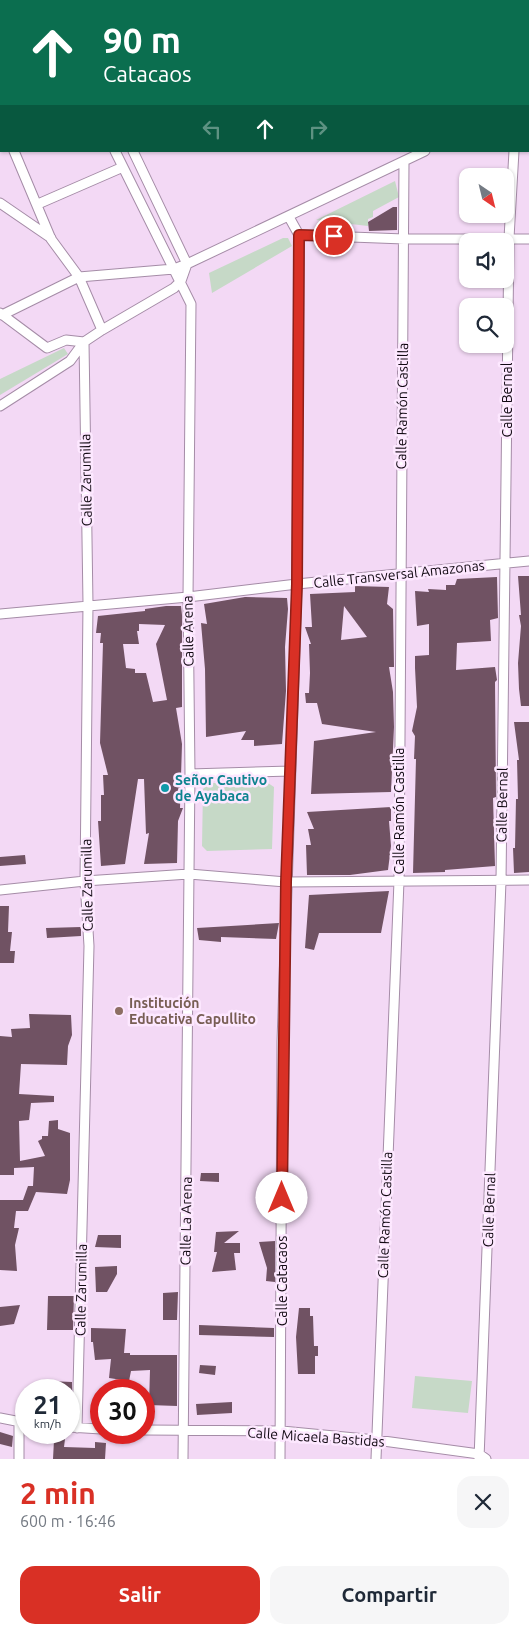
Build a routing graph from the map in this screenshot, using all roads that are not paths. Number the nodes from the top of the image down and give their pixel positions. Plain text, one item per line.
1 (14, 152) edge
2 (116, 152) edge
3 (133, 152) edge
4 (423, 152) edge
5 (514, 152) edge
6 (404, 162) junction
7 (123, 167) junction
8 (0, 203) edge
9 (38, 204) junction
10 (289, 217) junction
11 (509, 233) edge
12 (299, 235) junction
13 (459, 238) edge
14 (514, 238) edge
15 (51, 239) junction
16 (404, 239) junction
17 (529, 239) edge
18 (187, 264) junction
19 (174, 269) junction
20 (78, 276) junction
21 (181, 281) junction
22 (509, 288) edge
23 (1, 314) edge
24 (102, 330) junction
25 (84, 342) junction
26 (0, 406) edge
27 (529, 561) edge
28 (506, 563) junction
29 (400, 573) junction
30 (297, 584) junction
31 (188, 597) junction
32 (88, 604) junction
33 (0, 614) edge
34 (292, 770) junction
35 (190, 774) junction
36 (190, 874) junction
37 (529, 880) edge
38 (85, 881) junction
39 (399, 881) junction
40 (501, 881) junction
41 (286, 882) junction
42 (0, 890) edge
43 (188, 983) joint
44 (75, 1379) edge
45 (0, 1418) edge
46 (15, 1421) edge
47 (155, 1431) edge
48 (282, 1431) junction
49 (184, 1432) junction
50 (376, 1440) junction
51 (21, 1444) edge
52 (482, 1457) edge
53 (19, 1459) edge
54 (183, 1459) edge
55 (280, 1459) edge
56 (376, 1459) edge

1 - 9 street
2 - 7 street, Calle Arena
3 - 18 street
4 - 6 street
5 - 11 street, Calle Bernal
6 - 10 street
6 - 16 street, Calle Ramón Castilla
7 - 9 street
7 - 19 street, Calle Arena
8 - 15 street
9 - 15 street
10 - 12 street
10 - 18 street
12 - 16 street
12 - 30 street, Calle Catacaos
13 - 16 street
14 - 17 street
15 - 20 street
16 - 29 street, Calle Ramón Castilla
18 - 19 street
18 - 21 street
19 - 20 street
19 - 21 street, Calle Arena
20 - 23 street
20 - 24 street
21 - 24 street
21 - 31 street, Calle Arena
22 - 28 street, Calle Bernal
23 - 25 street
24 - 25 street
25 - 26 street
25 - 32 street, Calle Zarumilla
27 - 28 street, Calle Transversal Amazonas
28 - 29 street, Calle Transversal Amazonas
28 - 40 street, Calle Bernal
29 - 30 street, Calle Transversal Amazonas
29 - 39 street, Calle Ramón Castilla
30 - 31 street, Calle Transversal Amazonas
30 - 34 street, Calle Catacaos
31 - 32 street, Calle Transversal Amazonas
31 - 35 street, Calle Arena
32 - 33 street, Calle Transversal Amazonas
32 - 38 street, Calle Zarumilla
34 - 35 street
34 - 41 street, Calle Catacaos
35 - 36 street, Calle Arena
36 - 38 street
36 - 41 street
36 - 43 street, Calle Arena
37 - 40 street
38 - 42 street
38 - 44 street, Calle Zarumilla
39 - 40 street
39 - 41 street
39 - 50 street, Calle Ramón Castilla
40 - 52 street, Calle Bernal
41 - 48 street, Calle Catacaos
43 - 49 street, Calle La Arena
45 - 46 street
47 - 49 street, Calle Micaela Bastidas
48 - 49 street, Calle Micaela Bastidas
48 - 50 street, Calle Micaela Bastidas
48 - 55 street, Calle Catacaos
49 - 54 street, Calle La Arena
50 - 52 street, Calle Micaela Bastidas
50 - 56 street, Calle Ramón Castilla
51 - 53 street

